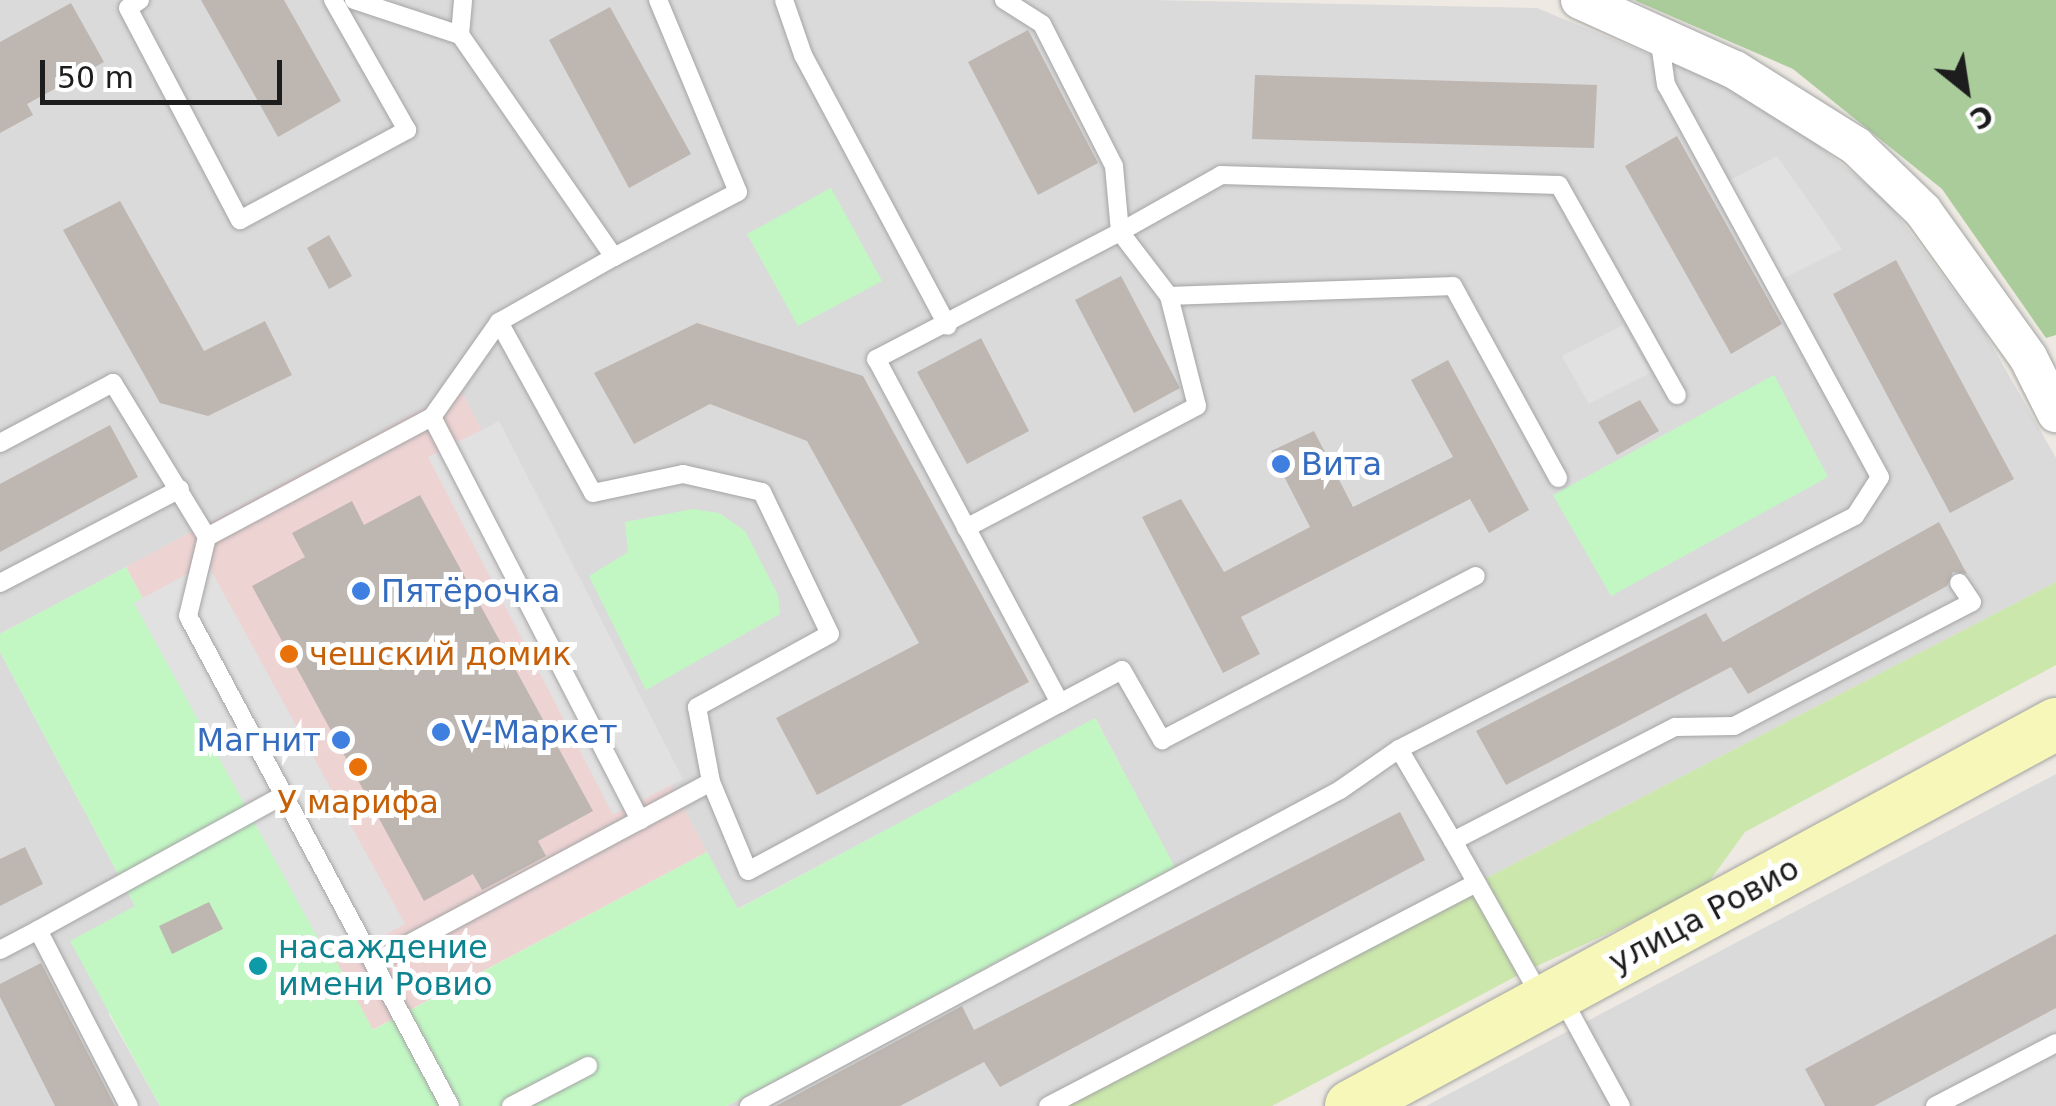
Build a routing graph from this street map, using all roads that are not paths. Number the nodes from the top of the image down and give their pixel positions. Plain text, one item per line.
1 (140, 0) edge
2 (333, 0) edge
3 (354, 0) edge
4 (463, 0) edge
5 (658, 0) edge
6 (784, 0) edge
7 (1004, 0) edge
8 (1580, 0) edge
9 (1659, 35) junction
10 (460, 36) junction
11 (1120, 232) junction
12 (614, 257) junction
13 (1170, 296) junction
14 (500, 322) junction
15 (948, 326) junction
16 (1676, 396) dead end
17 (2056, 413) edge
18 (432, 417) junction
19 (0, 443) edge
20 (1558, 478) dead end
21 (180, 489) junction
22 (966, 528) junction
23 (207, 537) junction
24 (1476, 576) dead end
25 (0, 582) edge
26 (1960, 582) dead end
27 (1060, 703) junction
28 (2056, 724) edge
29 (1399, 748) junction
30 (711, 782) junction
31 (284, 794) junction
32 (640, 820) junction
33 (1454, 840) junction
34 (1477, 883) junction
35 (38, 930) junction
36 (0, 950) edge
37 (375, 962) junction
38 (1552, 997) junction
39 (2056, 1042) edge
40 (588, 1066) dead end
41 (129, 1106) edge
42 (450, 1106) edge
43 (511, 1106) edge
44 (749, 1106) edge
45 (1048, 1106) edge
46 (1351, 1106) edge
47 (1621, 1106) edge
48 (1936, 1106) edge

1 - 2 lane
3 - 10 lane
4 - 10 lane
5 - 12 lane
6 - 15 lane
7 - 11 lane
8 - 9 street
9 - 17 street
9 - 29 lane
10 - 12 lane
11 - 13 lane
11 - 15 lane
11 - 16 lane
12 - 14 lane
13 - 20 lane
13 - 22 lane
14 - 18 lane
14 - 30 lane
15 - 22 lane
18 - 23 lane
18 - 32 lane
19 - 21 lane
21 - 23 lane
21 - 25 lane
22 - 27 lane
23 - 31 lane
24 - 27 lane
26 - 33 lane
27 - 30 lane
28 - 38 main road, улица Ровио
29 - 33 lane
29 - 44 lane
30 - 32 lane
31 - 35 lane
31 - 37 lane
32 - 37 lane
33 - 34 lane
34 - 38 lane
34 - 45 lane
35 - 36 lane
35 - 41 lane
37 - 42 lane
38 - 46 main road, улица Ровио
38 - 47 lane
39 - 48 lane
40 - 43 lane

